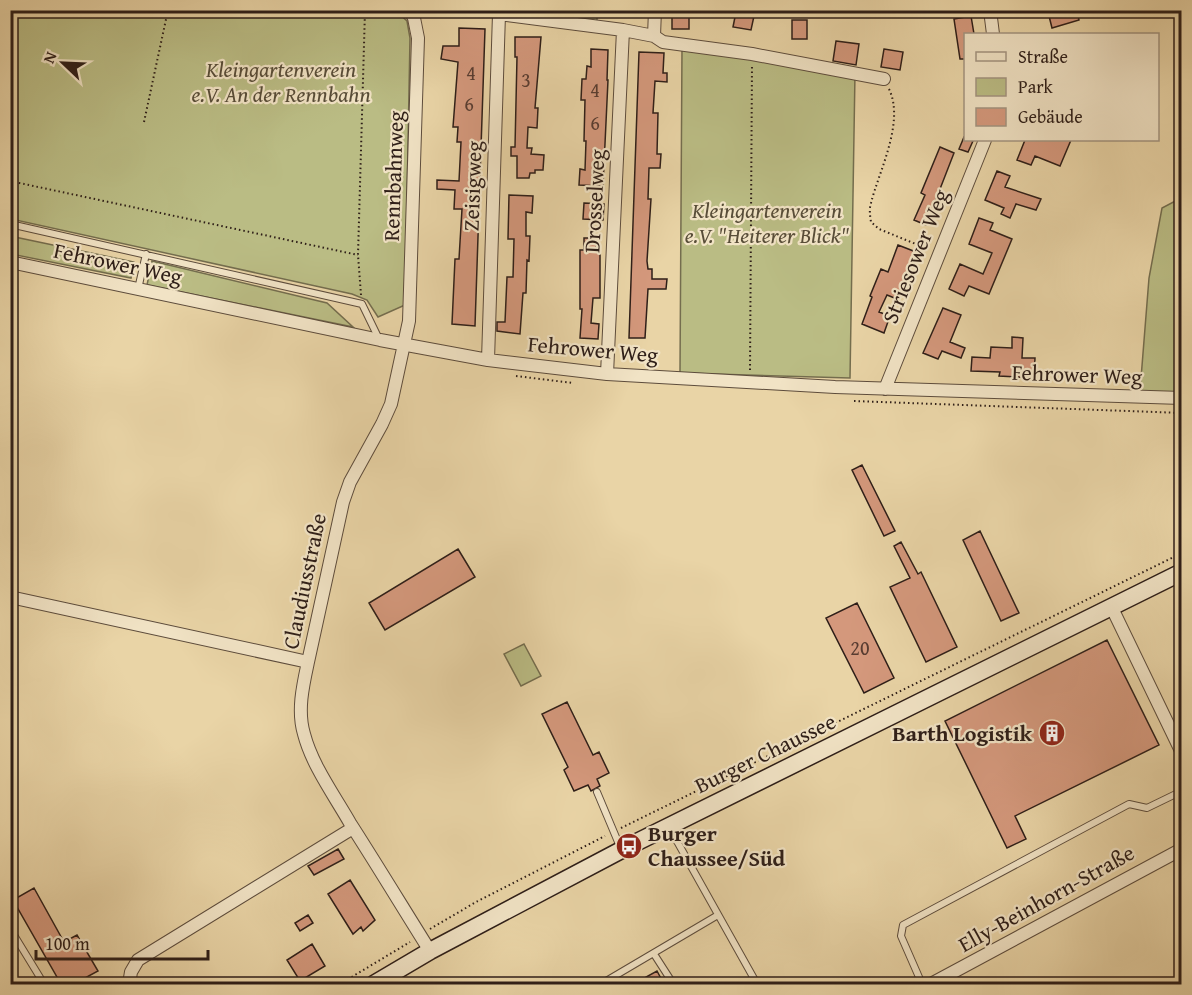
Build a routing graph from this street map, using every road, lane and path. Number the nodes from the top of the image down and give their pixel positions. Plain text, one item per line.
1 (168, 10) edge
2 (365, 10) edge
3 (655, 10) edge
4 (991, 11) edge
5 (496, 12) edge
6 (415, 13) edge
7 (623, 30) junction
8 (993, 33) edge
9 (654, 36) junction
10 (752, 54) junction
11 (884, 79) joint
12 (144, 122) dead end
13 (985, 141) edge
14 (10, 181) edge
15 (10, 224) edge
16 (939, 253) junction
17 (146, 254) junction
18 (358, 255) junction
19 (10, 262) edge
20 (138, 289) junction
21 (362, 304) junction
22 (380, 340) junction
23 (404, 344) junction
24 (488, 360) junction
25 (608, 374) junction
26 (750, 382) junction
27 (885, 389) junction
28 (1182, 399) edge
29 (1182, 553) edge
30 (1182, 572) edge
31 (10, 597) edge
32 (1079, 602) junction
33 (1111, 606) junction
34 (1086, 618) junction
35 (308, 662) junction
36 (1179, 757) edge
37 (1182, 771) edge
38 (1182, 791) edge
39 (597, 792) dead end
40 (669, 826) junction
41 (353, 828) junction
42 (614, 831) junction
43 (1182, 849) edge
44 (621, 850) junction
45 (718, 915) junction
46 (14, 935) dead end
47 (420, 935) junction
48 (430, 951) junction
49 (654, 954) junction
50 (672, 982) dead end
51 (45, 984) edge
52 (128, 984) edge
53 (340, 984) edge
54 (374, 984) edge
55 (601, 984) edge
56 (757, 984) edge
57 (922, 984) edge
58 (931, 984) edge

1 - 12 path
2 - 18 path
3 - 9 street
4 - 8 street
5 - 7 street
5 - 24 street, Zeisigweg
6 - 23 street, Rennbahnweg
7 - 9 street
7 - 25 street, Drosselweg
9 - 10 street
10 - 11 street
10 - 26 path
11 - 16 path
13 - 16 street, Striesower Weg
14 - 18 path
15 - 17 lane
16 - 27 street, Striesower Weg
17 - 20 lane
17 - 21 lane
18 - 21 path
19 - 20 street, Fehrower Weg
20 - 22 street, Fehrower Weg
21 - 22 lane
22 - 23 street, Fehrower Weg
23 - 24 street, Fehrower Weg
23 - 35 street, Claudiusstraße
24 - 25 street, Fehrower Weg
25 - 26 street, Fehrower Weg
26 - 27 street, Fehrower Weg
27 - 28 street, Fehrower Weg
29 - 32 path
30 - 33 main road, Burger Chaussee
31 - 35 street
32 - 34 path
32 - 42 path
33 - 34 main road, Burger Chaussee
33 - 36 street
34 - 40 main road, Burger Chaussee
35 - 41 street, Claudiusstraße
36 - 37 path
38 - 57 lane
39 - 42 lane
40 - 44 main road, Burger Chaussee
40 - 45 lane
41 - 47 street, Claudiusstraße
41 - 52 street
42 - 44 lane
42 - 47 path
43 - 58 street, Elly-Beinhorn-Straße
44 - 48 main road, Burger Chaussee
45 - 49 lane
45 - 56 lane
46 - 51 lane
47 - 48 street, Claudiusstraße
47 - 53 path
48 - 54 main road, Burger Chaussee
49 - 50 lane
49 - 55 lane

